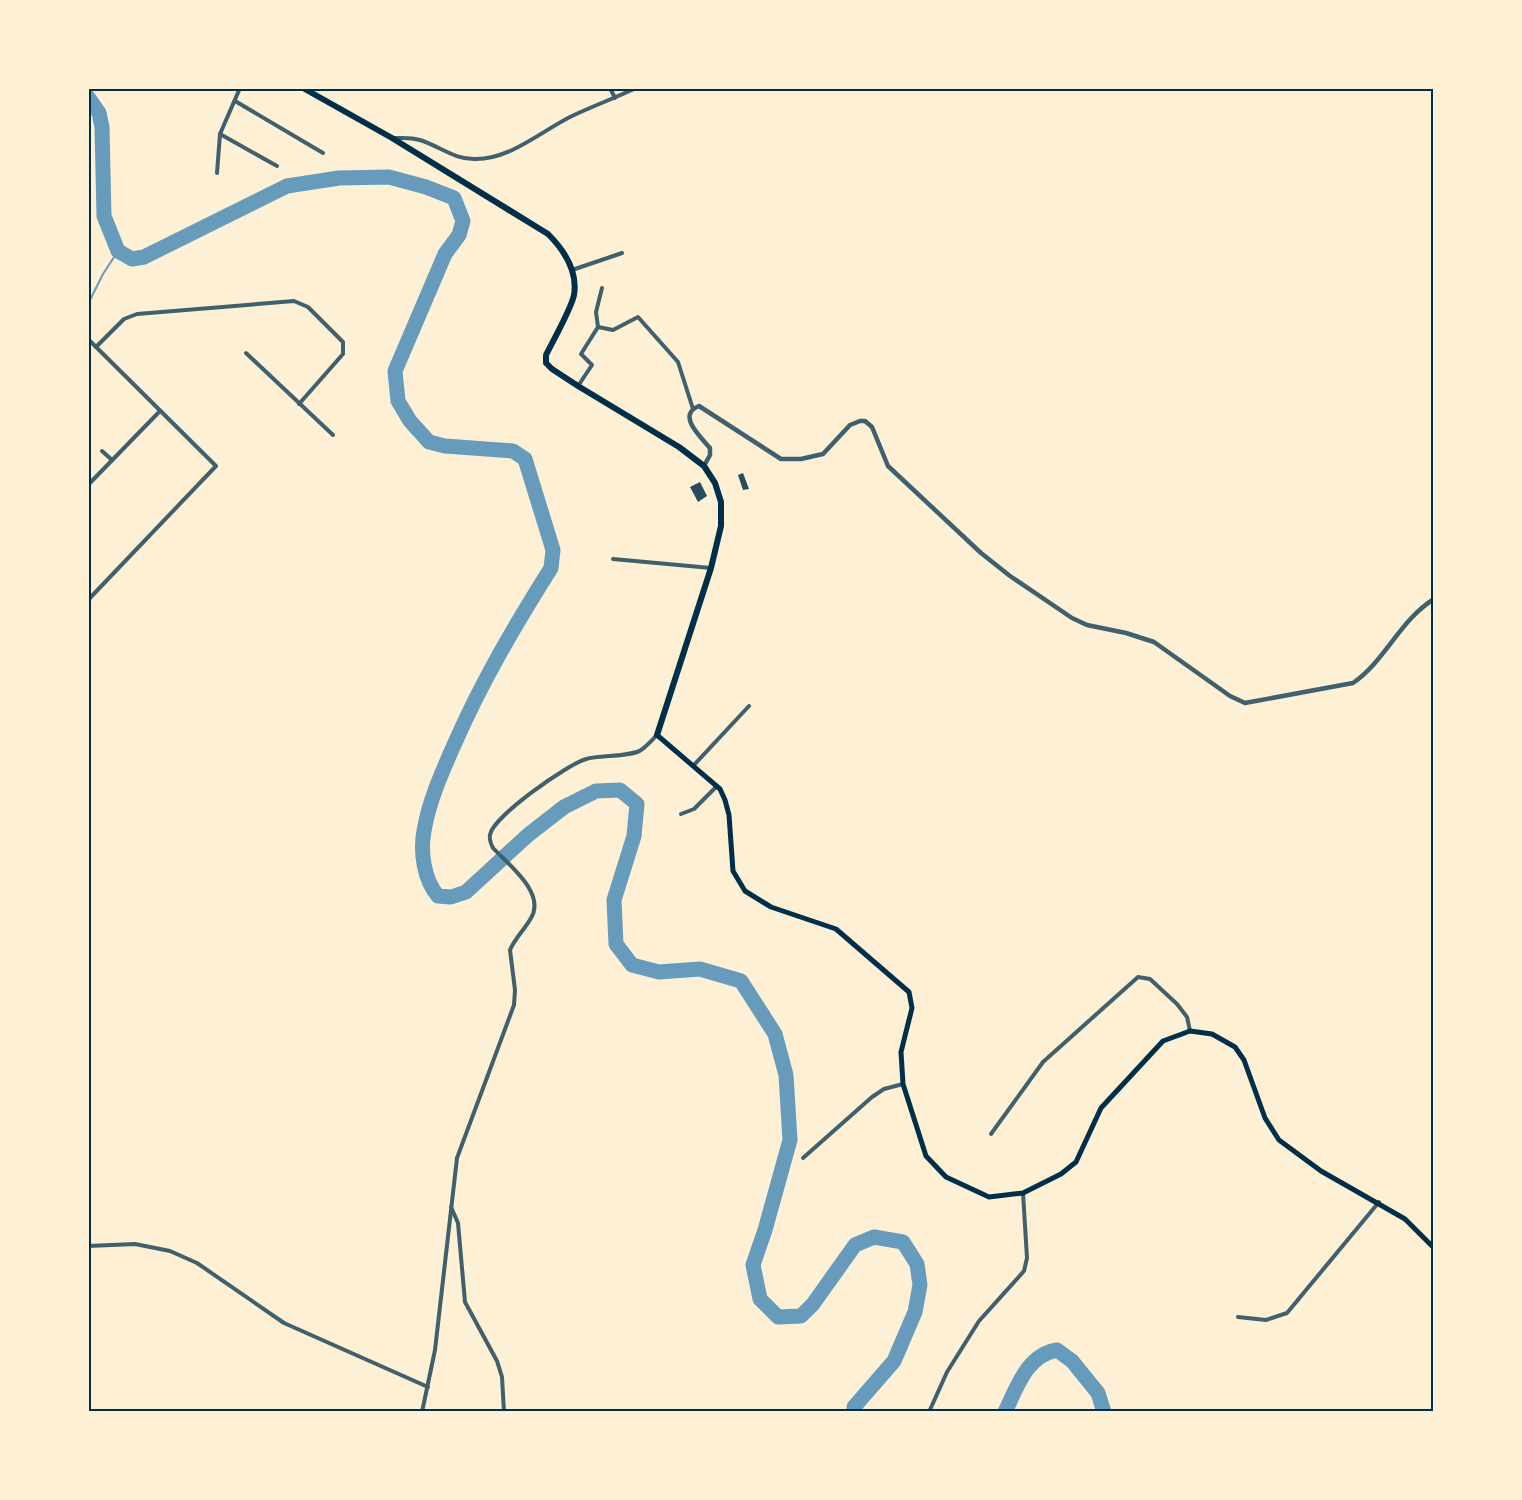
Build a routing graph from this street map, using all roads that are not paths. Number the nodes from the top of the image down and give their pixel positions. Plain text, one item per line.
1 (240, 88) edge
2 (303, 88) edge
3 (609, 88) edge
4 (636, 88) edge
5 (615, 98) junction
6 (235, 101) junction
7 (220, 134) junction
8 (392, 138) junction
9 (323, 153) dead end
10 (277, 166) dead end
11 (217, 173) dead end
12 (622, 254) dead end
13 (572, 270) junction
14 (602, 288) dead end
15 (598, 327) junction
16 (88, 339) edge
17 (96, 347) junction
18 (246, 353) dead end
19 (578, 386) junction
20 (299, 405) junction
21 (693, 409) junction
22 (160, 411) junction
23 (333, 435) dead end
24 (102, 451) dead end
25 (112, 460) junction
26 (704, 466) junction
27 (88, 485) edge
28 (613, 559) dead end
29 (711, 568) junction
30 (1434, 599) edge
31 (88, 600) edge
32 (749, 706) dead end
33 (657, 735) junction
34 (693, 766) junction
35 (716, 787) junction
36 (681, 814) dead end
37 (1190, 1031) junction
38 (903, 1084) junction
39 (991, 1134) dead end
40 (803, 1158) dead end
41 (1023, 1193) junction
42 (1379, 1202) junction
43 (450, 1207) junction
44 (88, 1246) edge
45 (1434, 1248) edge
46 (1238, 1317) dead end
47 (428, 1387) junction
48 (422, 1412) edge
49 (504, 1412) edge
50 (929, 1412) edge

1 - 6 street
2 - 8 main road
3 - 5 street
4 - 5 street
5 - 8 street
6 - 7 street
6 - 9 street
7 - 10 street
7 - 11 street
8 - 13 main road
12 - 13 street
13 - 19 main road
14 - 15 street
15 - 19 street
15 - 21 street
16 - 17 street
17 - 20 street
17 - 22 street
18 - 20 street
19 - 26 main road
20 - 23 street
21 - 26 street
21 - 30 street
22 - 25 street
22 - 31 street
24 - 25 street
25 - 27 street
26 - 29 main road
28 - 29 street
29 - 33 main road
32 - 34 street
33 - 34 main road
33 - 43 street
34 - 35 main road
35 - 36 street
35 - 38 main road
37 - 39 street
37 - 41 main road
37 - 42 main road
38 - 40 street
38 - 41 main road
41 - 50 street
42 - 45 main road
42 - 46 street
43 - 47 street
43 - 49 street
44 - 47 street
47 - 48 street

